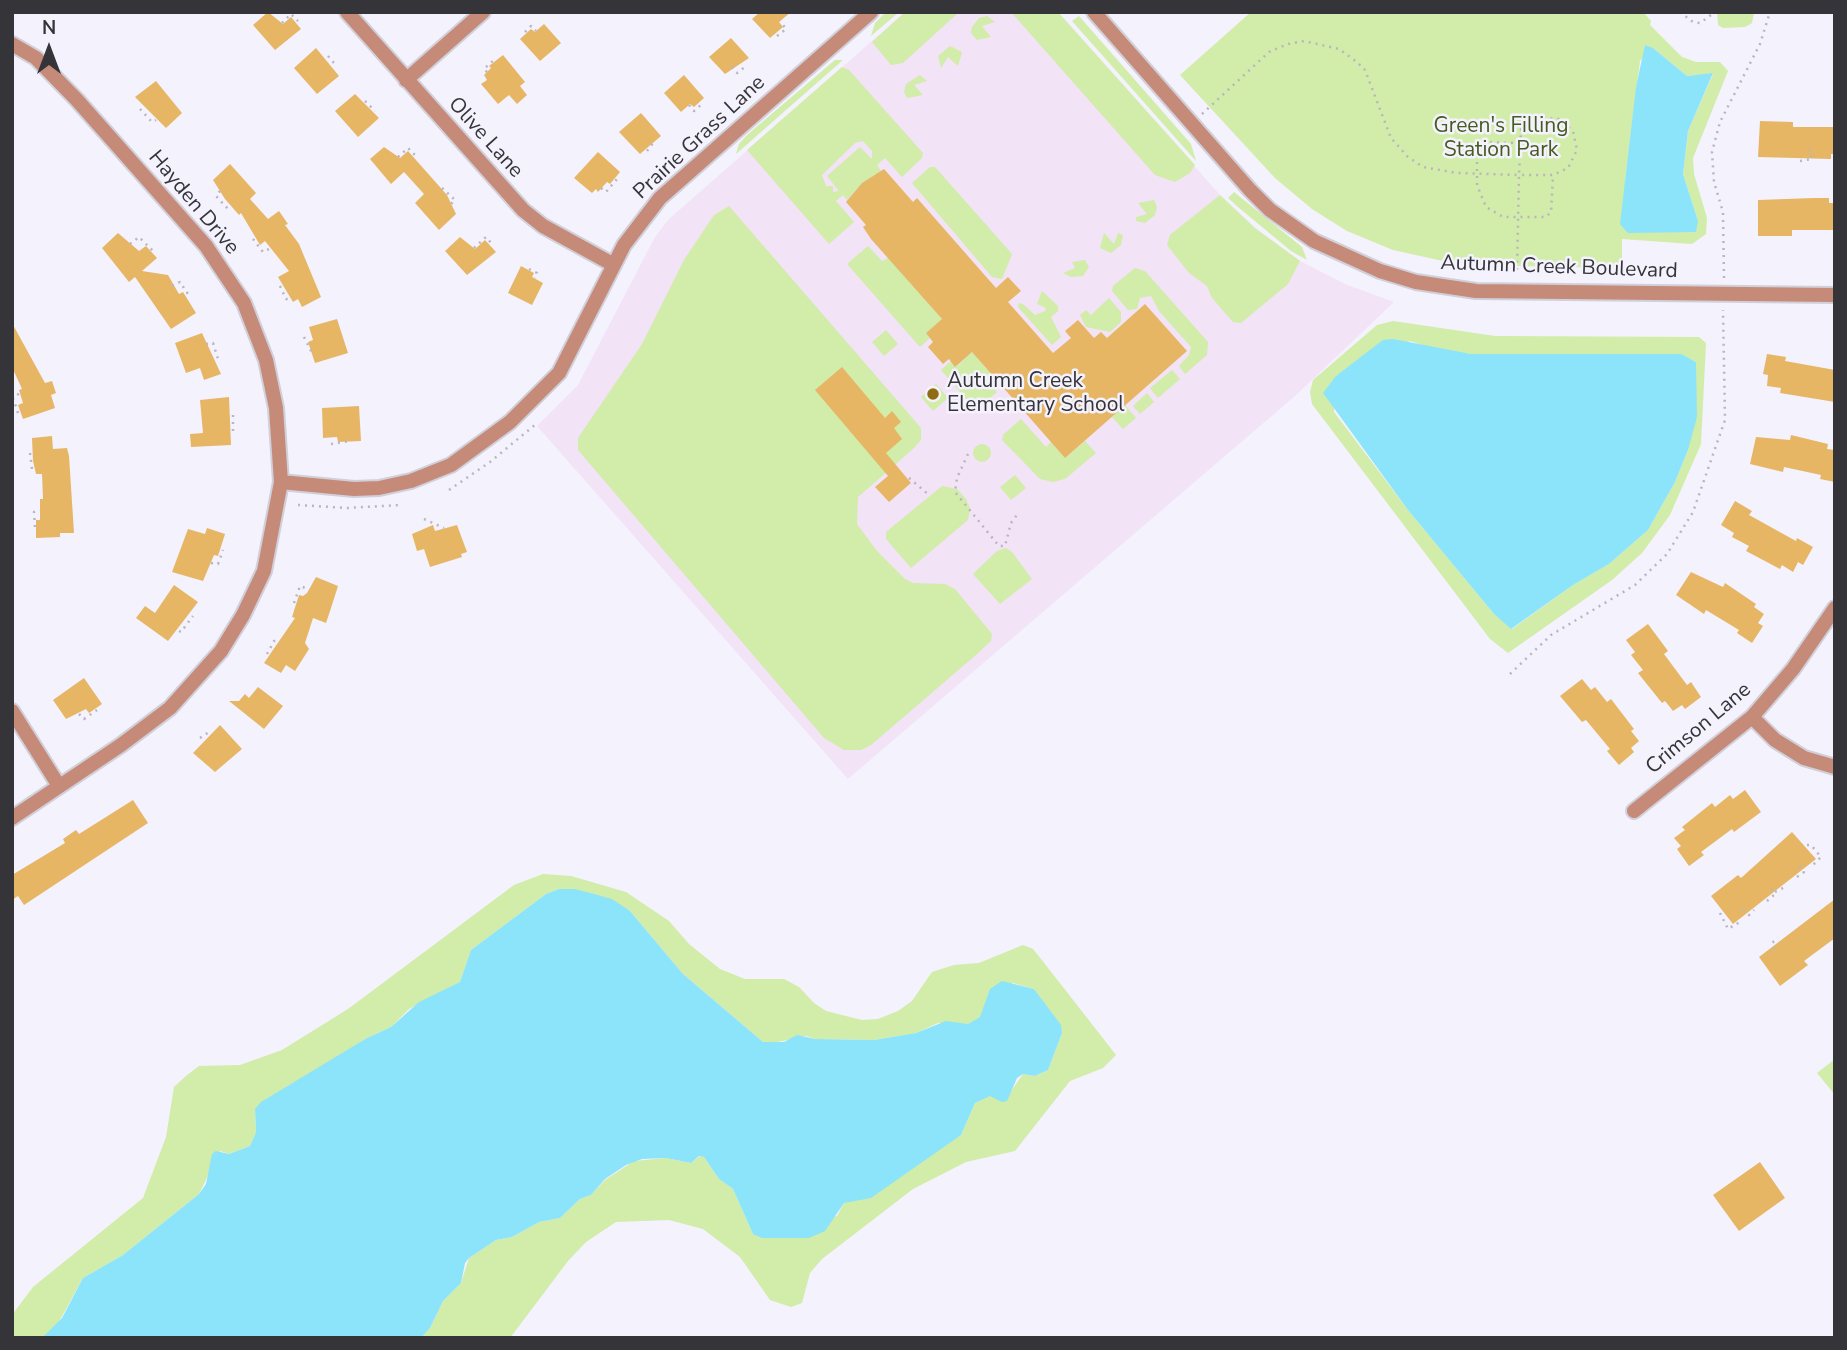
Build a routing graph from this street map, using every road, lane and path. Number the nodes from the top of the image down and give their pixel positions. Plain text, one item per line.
1 (347, 12) edge
2 (483, 12) edge
3 (871, 12) edge
4 (1094, 12) edge
5 (1680, 12) edge
6 (1715, 12) edge
7 (1770, 12) edge
8 (298, 21) dead end
9 (780, 21) dead end
10 (282, 23) dead end
11 (525, 32) dead end
12 (536, 32) dead end
13 (777, 36) dead end
14 (12, 44) edge
15 (328, 56) dead end
16 (495, 59) dead end
17 (332, 65) dead end
18 (732, 67) dead end
19 (745, 67) dead end
20 (486, 72) dead end
21 (406, 80) junction
22 (365, 101) dead end
23 (702, 104) dead end
24 (689, 105) dead end
25 (141, 109) dead end
26 (1207, 109) dead end
27 (375, 111) dead end
28 (156, 120) dead end
29 (653, 144) dead end
30 (1520, 144) junction
31 (1809, 149) dead end
32 (648, 151) dead end
33 (415, 155) dead end
34 (398, 157) dead end
35 (1800, 161) dead end
36 (1476, 174) junction
37 (1519, 175) junction
38 (1553, 175) junction
39 (617, 179) dead end
40 (442, 187) dead end
41 (601, 188) dead end
42 (220, 191) dead end
43 (451, 204) dead end
44 (229, 210) dead end
45 (1518, 219) junction
46 (253, 239) dead end
47 (130, 244) dead end
48 (492, 244) dead end
49 (271, 248) dead end
50 (474, 248) dead end
51 (153, 251) dead end
52 (614, 265) junction
53 (529, 269) dead end
54 (1517, 270) dead end
55 (535, 278) dead end
56 (1724, 283) dead end
57 (172, 286) dead end
58 (280, 286) dead end
59 (1835, 295) edge
60 (190, 298) dead end
61 (292, 299) dead end
62 (1723, 306) dead end
63 (304, 337) dead end
64 (206, 344) dead end
65 (312, 354) dead end
66 (218, 359) dead end
67 (20, 393) dead end
68 (18, 413) dead end
69 (233, 413) dead end
70 (536, 425) dead end
71 (233, 432) dead end
72 (350, 441) dead end
73 (331, 444) dead end
74 (30, 453) dead end
75 (968, 454) dead end
76 (36, 471) dead end
77 (909, 478) dead end
78 (281, 482) junction
79 (449, 490) dead end
80 (929, 495) dead end
81 (298, 505) dead end
82 (400, 505) dead end
83 (40, 511) dead end
84 (1019, 512) dead end
85 (424, 519) dead end
86 (35, 527) dead end
87 (444, 528) dead end
88 (223, 550) dead end
89 (211, 563) dead end
90 (308, 589) dead end
91 (294, 603) dead end
92 (1835, 608) edge
93 (192, 616) dead end
94 (178, 631) dead end
95 (280, 641) dead end
96 (267, 654) dead end
97 (1510, 674) dead end
98 (97, 710) dead end
99 (12, 711) edge
100 (79, 714) dead end
101 (1752, 718) junction
102 (209, 732) dead end
103 (200, 738) dead end
104 (1835, 767) edge
105 (59, 786) junction
106 (1634, 811) dead end
107 (12, 818) edge
108 (1807, 845) dead end
109 (1799, 866) dead end
110 (1812, 866) dead end
111 (1797, 877) dead end
112 (1785, 887) dead end
113 (1767, 901) dead end
114 (1743, 910) dead end
115 (1754, 910) dead end
116 (1720, 913) dead end
117 (1740, 922) dead end
118 (1778, 938) dead end
119 (1774, 948) dead end

1 - 21 street, Olive Lane
2 - 21 street
3 - 52 street, Prairie Grass Lane
4 - 59 street, Autumn Creek Boulevard
5 - 6 path
7 - 56 path
8 - 10 path
9 - 13 path
11 - 12 path
14 - 78 street, Hayden Drive
15 - 17 path
16 - 20 path
18 - 19 path
21 - 52 street, Olive Lane
22 - 27 path
23 - 24 path
25 - 28 path
26 - 36 path
29 - 32 path
30 - 36 path
30 - 37 path
30 - 38 path
31 - 35 path
33 - 34 path
36 - 37 path
36 - 45 path
37 - 38 path
37 - 45 path
38 - 45 path
39 - 41 path
40 - 43 path
42 - 44 path
45 - 54 path
46 - 49 path
47 - 51 path
48 - 50 path
52 - 78 street, Prairie Grass Lane
53 - 55 path
57 - 60 path
58 - 61 path
62 - 97 path
63 - 65 path
64 - 66 path
67 - 68 path
69 - 71 path
70 - 79 path
72 - 73 path
74 - 76 path
75 - 84 path
77 - 80 path
78 - 105 street, Hayden Drive
81 - 82 path
83 - 86 path
85 - 87 path
88 - 89 path
90 - 91 path
92 - 101 street, Crimson Lane
93 - 94 path
95 - 96 path
98 - 100 path
99 - 105 street
101 - 104 street
101 - 106 street, Crimson Lane
102 - 103 path
105 - 107 street, Hayden Drive
108 - 110 path
109 - 111 path
112 - 113 path
114 - 115 path
116 - 117 path
118 - 119 path

